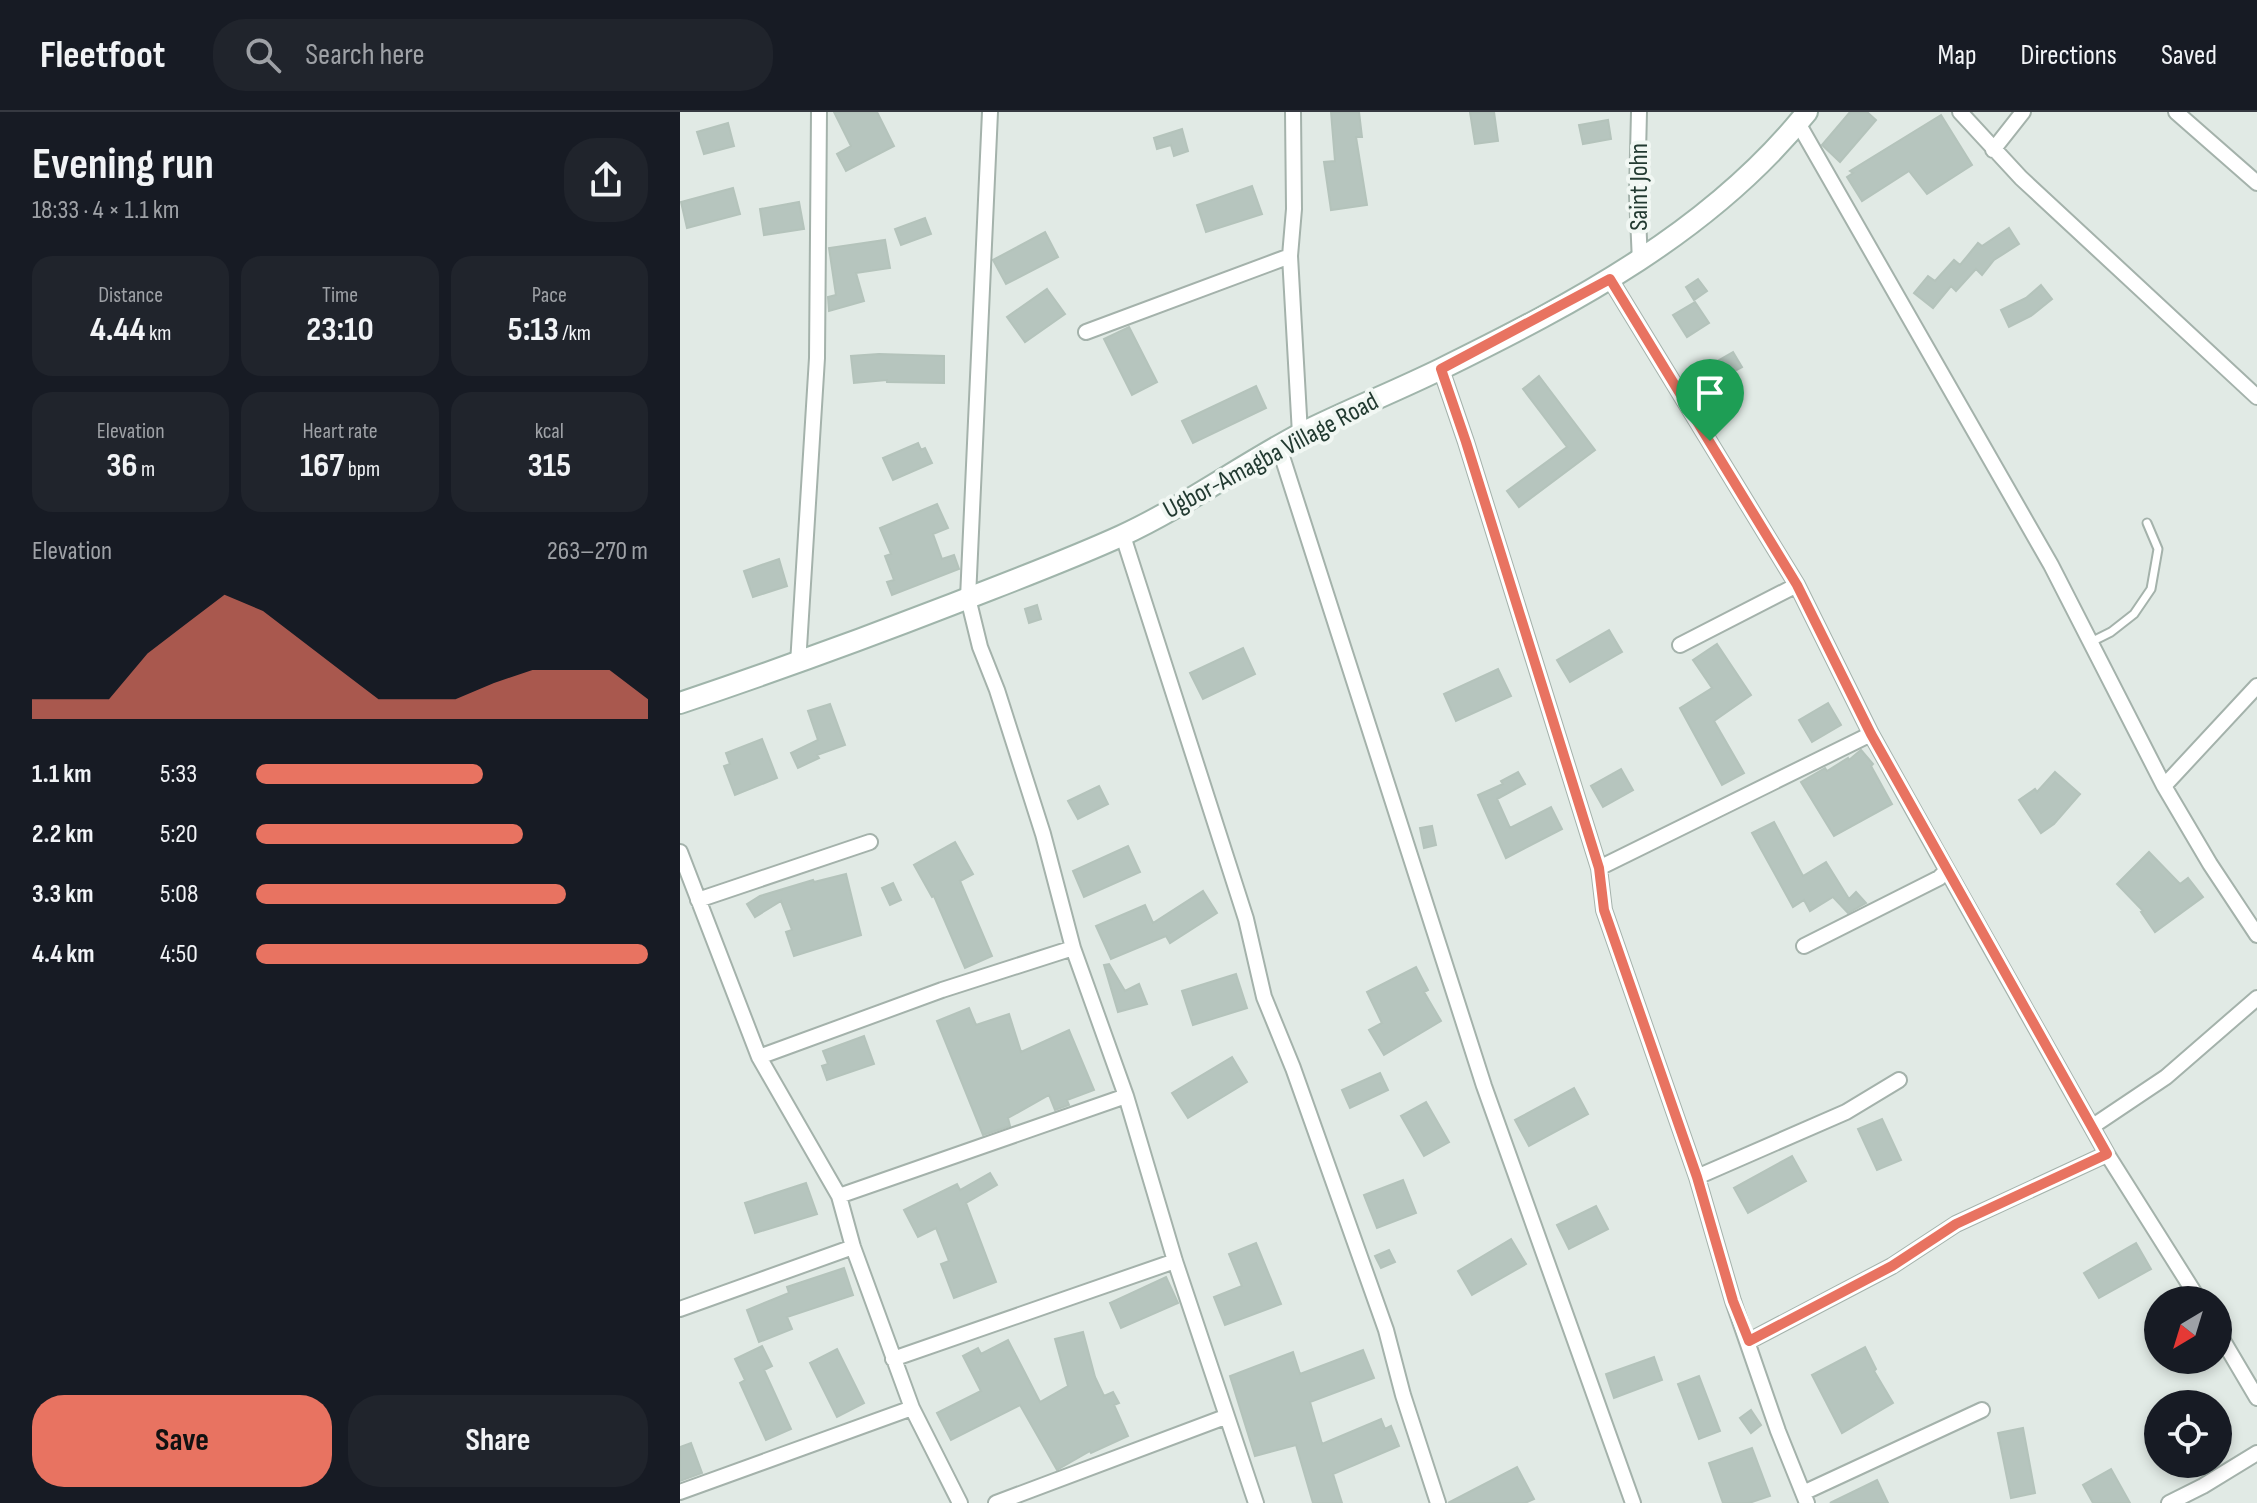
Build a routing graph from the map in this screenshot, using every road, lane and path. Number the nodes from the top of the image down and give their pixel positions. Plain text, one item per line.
1 (819, 112) edge
2 (990, 112) edge
3 (1293, 112) edge
4 (1639, 112) edge
5 (1960, 112) edge
6 (2023, 112) edge
7 (2176, 112) edge
8 (1803, 118) edge
9 (1993, 150) junction
10 (2257, 183) edge
11 (1290, 256) junction
12 (1640, 262) junction
13 (1610, 279) junction
14 (1086, 332) dead end
15 (1441, 369) junction
16 (2257, 397) edge
17 (1300, 434) junction
18 (1279, 447) junction
19 (2147, 523) dead end
20 (1123, 536) junction
21 (1797, 585) junction
22 (968, 598) junction
23 (2089, 643) junction
24 (1680, 645) dead end
25 (798, 664) junction
26 (2257, 686) edge
27 (680, 703) edge
28 (1871, 734) junction
29 (2164, 786) junction
30 (870, 842) dead end
31 (680, 852) edge
32 (1599, 868) junction
33 (1947, 870) junction
34 (698, 900) junction
35 (2256, 932) edge
36 (1804, 946) dead end
37 (1073, 948) junction
38 (2257, 998) edge
39 (759, 1057) junction
40 (1899, 1080) dead end
41 (1126, 1096) junction
42 (2093, 1126) junction
43 (2107, 1154) junction
44 (1697, 1177) junction
45 (839, 1196) junction
46 (853, 1247) junction
47 (1175, 1261) junction
48 (2190, 1286) edge
49 (680, 1309) edge
50 (1749, 1341) junction
51 (2232, 1356) edge
52 (893, 1359) junction
53 (2257, 1398) edge
54 (912, 1408) junction
55 (1982, 1410) dead end
56 (1225, 1417) junction
57 (2257, 1453) edge
58 (680, 1492) edge
59 (1805, 1498) edge
60 (960, 1503) edge
61 (996, 1503) edge
62 (1256, 1503) edge
63 (1438, 1503) edge
64 (1633, 1503) edge
65 (2169, 1503) edge

1 - 25 street
2 - 22 street
3 - 11 street
4 - 12 street, Saint John
5 - 9 street
6 - 9 street
7 - 10 street
8 - 12 street, Ugbor-Amagba Village Road
8 - 23 street
9 - 16 street
11 - 14 street
11 - 17 street
12 - 13 street, Ugbor-Amagba Village Road
13 - 15 street, Ugbor-Amagba Village Road
13 - 21 street
15 - 17 street, Ugbor-Amagba Village Road
15 - 32 street
17 - 18 street, Ugbor-Amagba Village Road
18 - 20 street, Ugbor-Amagba Village Road
18 - 64 street
19 - 23 lane
20 - 22 street, Ugbor-Amagba Village Road
20 - 63 street
21 - 24 street
21 - 28 street
22 - 25 street, Ugbor-Amagba Village Road
22 - 37 street
23 - 29 street
25 - 27 street, Ugbor-Amagba Village Road
26 - 29 street
28 - 32 street
28 - 33 street
29 - 35 street
30 - 34 street
31 - 34 street
32 - 44 street
33 - 36 street
33 - 42 street
34 - 39 street
37 - 39 street
37 - 41 street
38 - 42 street
39 - 45 street
40 - 44 street
41 - 45 street
41 - 47 street
42 - 43 street
43 - 48 street
43 - 50 street
44 - 50 street
45 - 46 street
46 - 49 street
46 - 52 street
47 - 52 street
47 - 56 street
50 - 59 street
51 - 53 street
52 - 54 street
54 - 58 street
54 - 60 street
55 - 59 street
56 - 61 street
56 - 62 street
57 - 65 street

